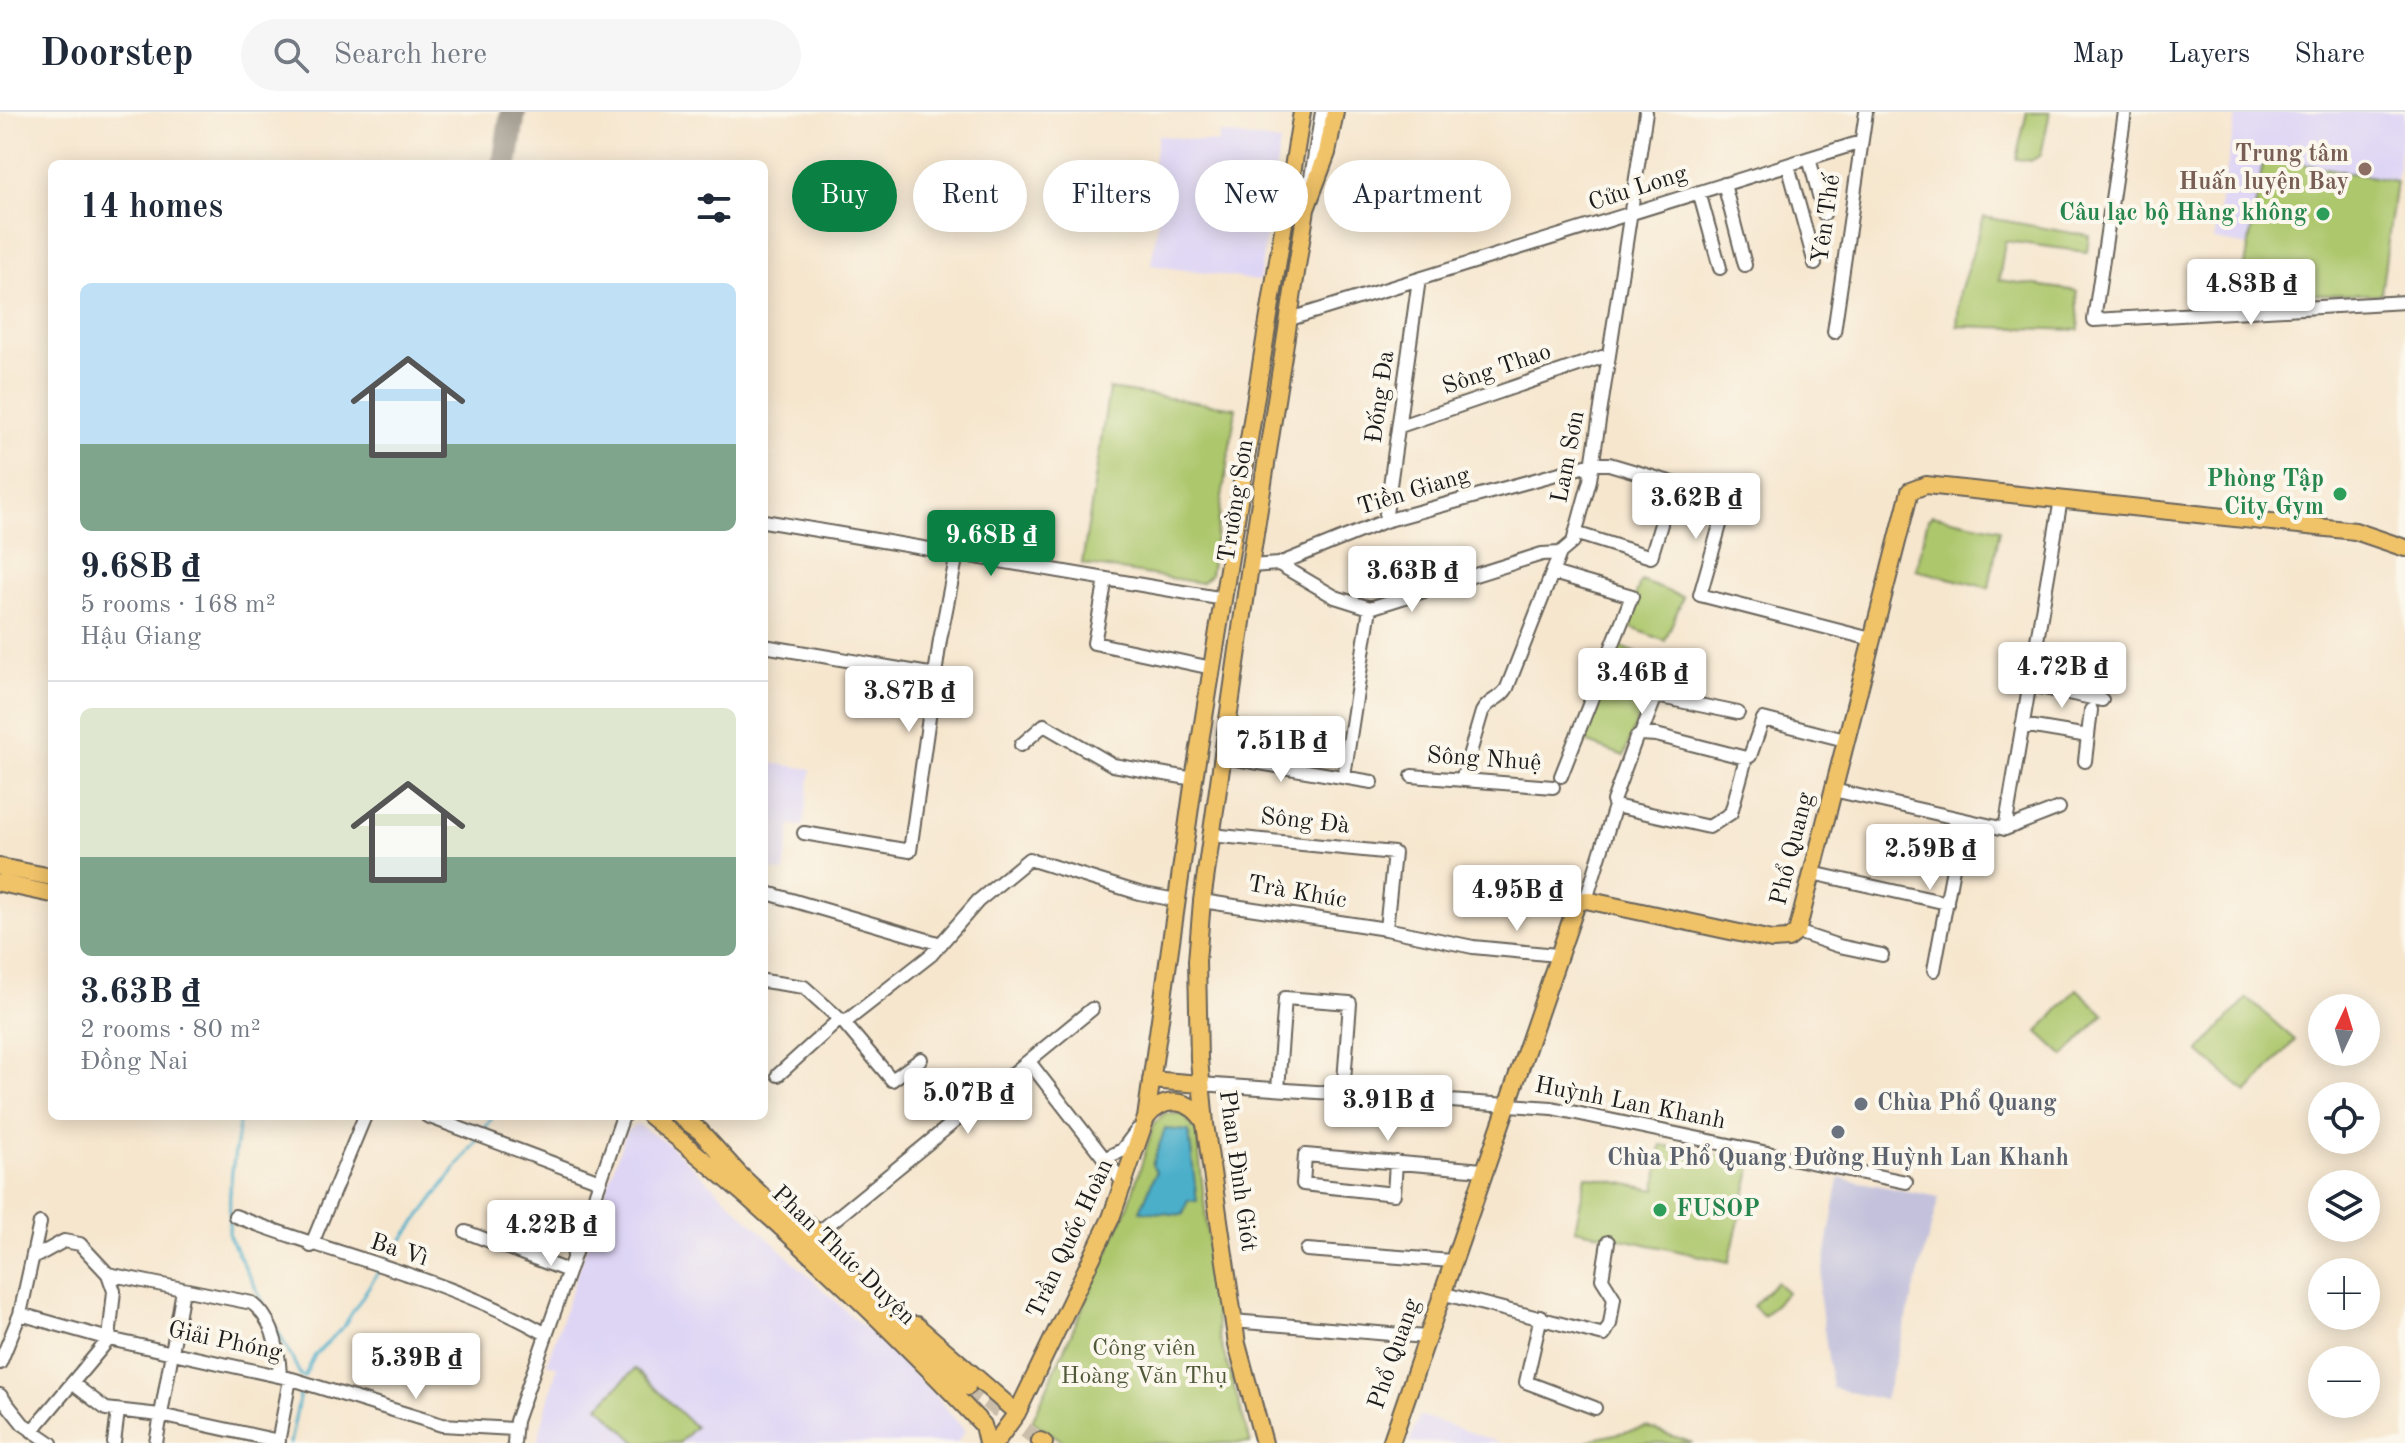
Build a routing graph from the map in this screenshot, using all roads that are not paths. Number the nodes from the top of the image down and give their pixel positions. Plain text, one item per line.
1 (1302, 112) edge
2 (1322, 112) edge
3 (1335, 112) edge
4 (1646, 112) edge
5 (1866, 112) edge
6 (2125, 112) edge
7 (1861, 142) junction
8 (1809, 158) junction
9 (1788, 165) junction
10 (1724, 184) junction
11 (1699, 192) junction
12 (1308, 197) edge
13 (1308, 204) edge
14 (1628, 214) junction
15 (1824, 214) dead end
16 (1303, 232) edge
17 (1815, 264) dead end
18 (1745, 265) dead end
19 (1720, 268) dead end
20 (1419, 279) junction
21 (2405, 302) edge
22 (1290, 319) junction
23 (1834, 332) dead end
24 (1608, 355) junction
25 (1400, 426) junction
26 (1593, 464) junction
27 (1727, 499) dead end
28 (2061, 499) junction
29 (1722, 518) dead end
30 (1385, 521) junction
31 (768, 522) edge
32 (1661, 524) dead end
33 (1575, 533) junction
34 (2405, 548) edge
35 (1560, 553) junction
36 (957, 554) junction
37 (1279, 564) junction
38 (1250, 566) junction
39 (1553, 573) junction
40 (1106, 579) junction
41 (1224, 599) junction
42 (1370, 608) junction
43 (1871, 639) junction
44 (768, 647) edge
45 (1212, 668) junction
46 (935, 675) junction
47 (2029, 685) junction
48 (2102, 700) dead end
49 (2091, 710) dead end
50 (1738, 713) dead end
51 (2022, 725) junction
52 (1641, 734) junction
53 (2088, 736) junction
54 (1845, 740) junction
55 (1021, 745) dead end
56 (1223, 757) junction
57 (1746, 758) junction
58 (2085, 761) dead end
59 (1344, 776) junction
60 (1412, 776) dead end
61 (1194, 779) junction
62 (1462, 780) junction
63 (1372, 782) dead end
64 (1833, 790) junction
65 (1615, 806) junction
66 (2059, 808) dead end
67 (1962, 820) junction
68 (2005, 829) junction
69 (804, 833) dead end
70 (1211, 835) junction
71 (0, 867) edge
72 (1812, 873) junction
73 (48, 876) edge
74 (0, 883) edge
75 (48, 893) edge
76 (768, 893) edge
77 (1176, 900) junction
78 (1586, 900) junction
79 (1202, 901) junction
80 (1947, 903) junction
81 (1386, 929) junction
82 (1797, 932) junction
83 (941, 944) junction
84 (1557, 955) junction
85 (1882, 955) dead end
86 (1934, 970) dead end
87 (768, 982) edge
88 (1092, 1009) dead end
89 (842, 1021) junction
90 (921, 1059) dead end
91 (1030, 1063) junction
92 (778, 1075) dead end
93 (1151, 1080) junction
94 (1200, 1084) junction
95 (1278, 1089) junction
96 (1343, 1094) junction
97 (1505, 1105) junction
98 (1146, 1118) junction
99 (363, 1120) edge
100 (437, 1120) edge
101 (622, 1120) edge
102 (655, 1120) edge
103 (683, 1120) edge
104 (1205, 1124) junction
105 (720, 1153) junction
106 (1104, 1159) junction
107 (1396, 1162) junction
108 (1483, 1170) junction
109 (600, 1181) junction
110 (1906, 1182) dead end
111 (1125, 1185) junction
112 (235, 1216) dead end
113 (40, 1223) dead end
114 (466, 1232) dead end
115 (818, 1233) junction
116 (1608, 1242) dead end
117 (311, 1246) junction
118 (1307, 1250) dead end
119 (33, 1258) junction
120 (1452, 1261) junction
121 (568, 1271) junction
122 (108, 1274) junction
123 (183, 1290) junction
124 (1441, 1293) junction
125 (20, 1314) junction
126 (1541, 1316) junction
127 (1233, 1321) junction
128 (546, 1334) junction
129 (1426, 1337) junction
130 (109, 1339) junction
131 (174, 1353) junction
132 (0, 1363) edge
133 (287, 1378) junction
134 (72, 1383) junction
135 (967, 1387) tunnel mouth
136 (997, 1396) junction
137 (2, 1399) edge
138 (1595, 1408) dead end
139 (118, 1411) junction
140 (1017, 1413) junction
141 (160, 1415) junction
142 (975, 1417) junction
143 (514, 1429) junction
144 (32, 1431) junction
145 (279, 1442) edge
146 (51, 1443) edge
147 (114, 1443) edge
148 (156, 1443) edge
149 (514, 1443) edge
150 (987, 1443) edge
151 (995, 1443) edge
152 (1264, 1443) edge
153 (1391, 1443) edge

1 - 41 main road, Trường Sơn
2 - 12 street
3 - 13 main road, Trường Sơn
4 - 14 street, Lam Sơn
5 - 7 street, Yên Thế
6 - 21 street
7 - 8 street, Cửu Long
7 - 23 street, Yên Thế
8 - 9 street, Cửu Long
8 - 15 street
9 - 10 street, Cửu Long
9 - 17 street
10 - 11 street, Cửu Long
10 - 18 street
11 - 14 street, Cửu Long
11 - 19 street
14 - 20 street, Cửu Long
14 - 24 street, Lam Sơn
16 - 22 main road, Trường Sơn
20 - 22 street, Cửu Long
20 - 25 street, Đống Đa
22 - 38 main road, Trường Sơn
24 - 25 street, Sông Thao
24 - 26 street, Lam Sơn
25 - 30 street, Đống Đa
26 - 27 street
26 - 30 street, Tiền Giang
26 - 33 street, Lam Sơn
28 - 34 main road, Phổ Quang
28 - 43 main road, Phổ Quang
28 - 47 street
29 - 43 street
30 - 37 street, Tiền Giang
31 - 36 street
32 - 33 street
33 - 35 street, Lam Sơn
35 - 39 street, Lam Sơn
35 - 42 street
36 - 40 street
36 - 46 street
37 - 38 street, Tiền Giang
37 - 42 street
38 - 56 main road, Trường Sơn
39 - 62 street, Lam Sơn
39 - 62 street, Sông Nhuệ
40 - 41 street
40 - 45 street
41 - 45 main road, Trường Sơn
42 - 59 street
43 - 54 main road, Phổ Quang
44 - 46 street
45 - 61 main road, Trường Sơn
46 - 69 street
47 - 48 street
47 - 51 street
49 - 53 street
50 - 52 street
51 - 53 street
51 - 68 street
52 - 57 street
52 - 65 street
53 - 58 street
54 - 57 street
54 - 64 main road, Phổ Quang
55 - 61 street
56 - 59 street
56 - 70 main road, Trường Sơn
57 - 65 street
59 - 63 street
60 - 62 street, Sông Nhuệ
61 - 77 main road, Trường Sơn
64 - 67 street
64 - 72 main road, Phổ Quang
65 - 78 street
66 - 68 street
67 - 68 street
67 - 80 street
70 - 79 main road, Trường Sơn
70 - 81 street, Sông Đà
71 - 73 main road
72 - 80 street
72 - 82 main road, Phổ Quang
74 - 75 main road
76 - 83 street
77 - 83 street
77 - 93 main road, Trần Quốc Hoàn
78 - 82 main road, Phổ Quang
78 - 84 main road, Phổ Quang
79 - 81 street, Trà Khúc
79 - 94 main road, Phan Đình Giót
80 - 86 street
81 - 84 street, Trà Khúc
82 - 85 street
83 - 89 street
84 - 97 main road, Phổ Quang
87 - 89 street
88 - 91 street
89 - 90 street
89 - 92 street
91 - 106 street
91 - 115 street
93 - 94 main road
93 - 98 main road, Trần Quốc Hoàn
94 - 95 street, Huỳnh Lan Khanh
94 - 104 main road, Phan Đình Giót
95 - 96 street, Huỳnh Lan Khanh
95 - 96 street
96 - 97 street, Huỳnh Lan Khanh
97 - 108 main road, Phổ Quang
97 - 110 street, Huỳnh Lan Khanh
98 - 104 main road
98 - 106 street
98 - 111 main road, Trần Quốc Hoàn
99 - 117 street
100 - 109 street
101 - 109 street
102 - 142 main road, Phan Thúc Duyện
103 - 105 main road, Phan Thúc Duyện
104 - 127 main road, Phan Đình Giót
105 - 115 main road, Phan Thúc Duyện
105 - 135 main road
106 - 111 street
107 - 107 street
107 - 108 street
108 - 120 main road, Phổ Quang
109 - 121 street
111 - 140 main road, Trần Quốc Hoàn
112 - 117 street, Ba Vì
113 - 119 street
114 - 121 street
115 - 136 main road, Phan Thúc Duyện
116 - 126 street
117 - 128 street, Ba Vì
118 - 120 street
119 - 122 street
119 - 125 street
120 - 124 main road, Phổ Quang
121 - 128 street
122 - 123 street
122 - 130 street
123 - 131 street
123 - 133 street
124 - 126 street
124 - 129 main road, Phổ Quang
125 - 130 street, Giải Phóng
125 - 132 street
126 - 138 street
127 - 129 street
127 - 152 main road, Phan Đình Giót
128 - 143 street
129 - 153 main road, Phổ Quang
130 - 131 street, Giải Phóng
130 - 134 street
131 - 133 street, Giải Phóng
131 - 141 street
133 - 143 street, Giải Phóng
133 - 145 street
134 - 139 street
134 - 144 street
136 - 140 main road, Phan Thúc Duyện
136 - 142 main road
137 - 144 street
139 - 141 street
139 - 147 street
140 - 151 main road, Trần Quốc Hoàn
141 - 145 street
141 - 148 street
142 - 150 main road, Phan Thúc Duyện
143 - 149 street
144 - 146 street

